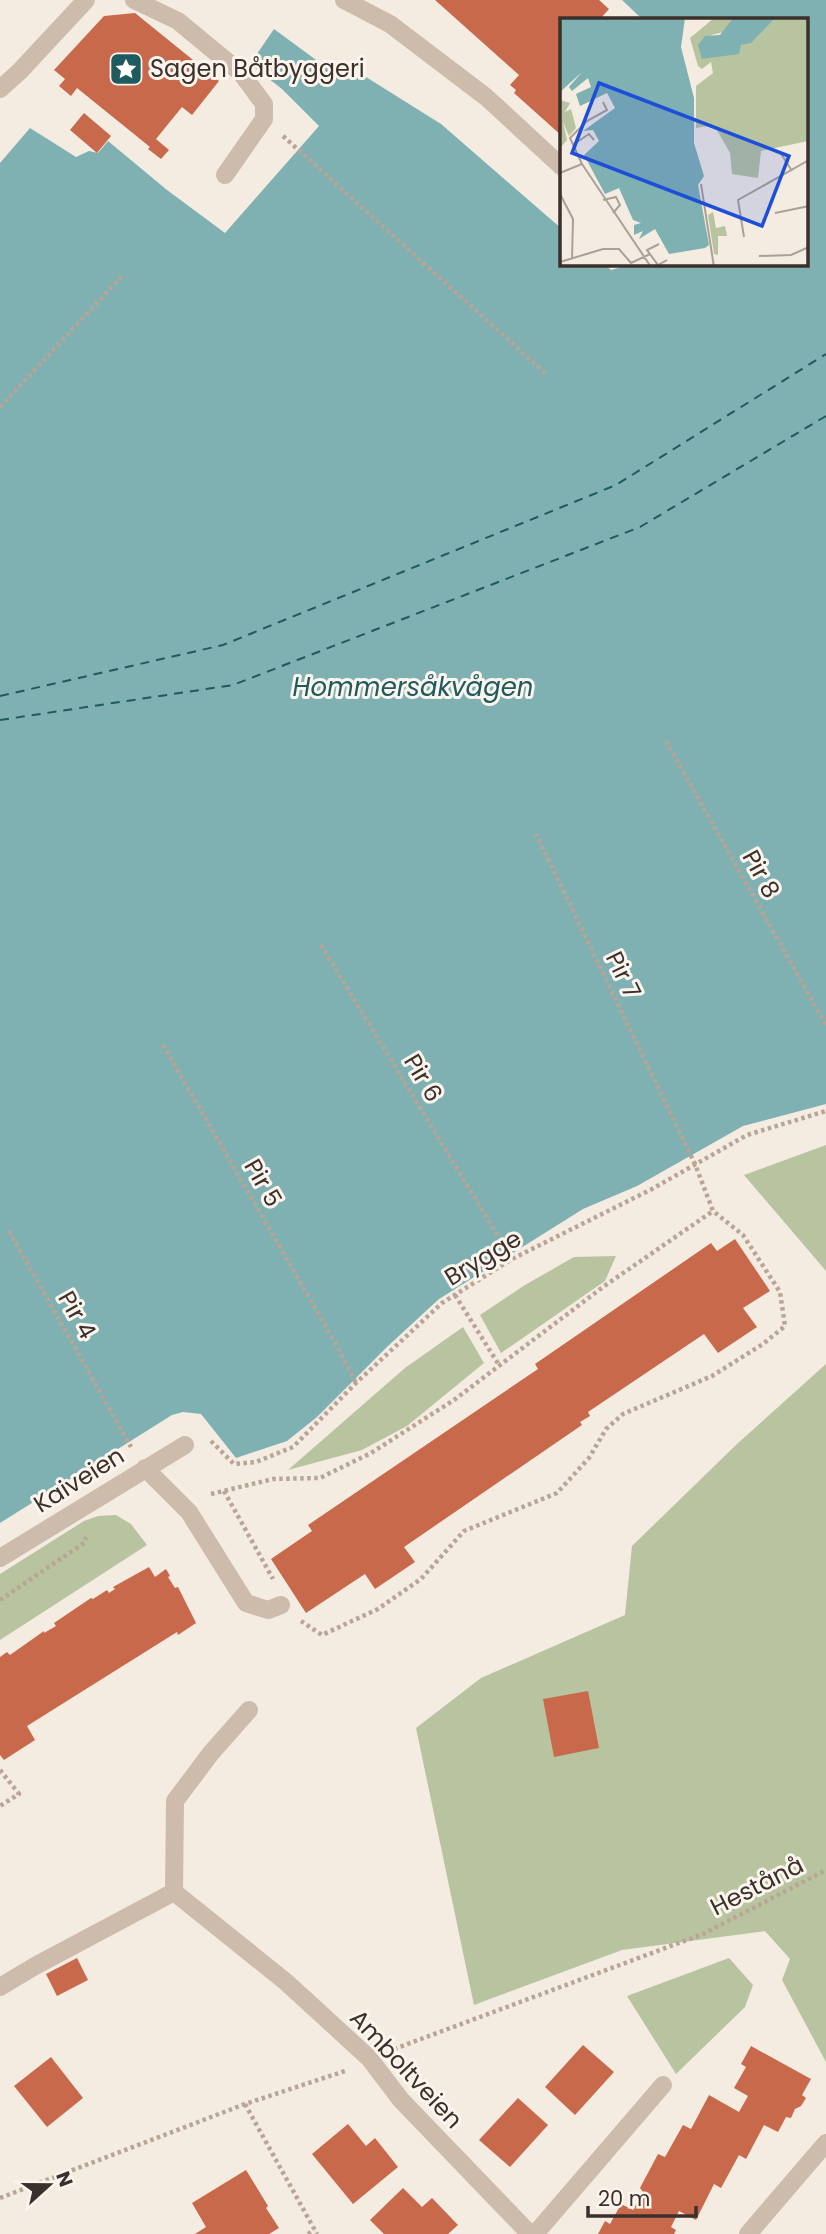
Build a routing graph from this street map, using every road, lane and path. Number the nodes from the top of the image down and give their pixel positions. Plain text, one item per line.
1 (86, 0) edge
2 (134, 0) edge
3 (344, 0) edge
4 (0, 89) edge
5 (296, 147) dead end
6 (560, 165) edge
7 (225, 176) dead end
8 (123, 275) dead end
9 (545, 373) dead end
10 (0, 407) edge
11 (666, 741) dead end
12 (536, 834) dead end
13 (321, 945) dead end
14 (826, 1025) edge
15 (163, 1045) dead end
16 (826, 1111) edge
17 (695, 1164) junction
18 (713, 1211) junction
19 (9, 1231) dead end
20 (512, 1259) junction
21 (455, 1294) junction
22 (499, 1366) junction
23 (356, 1383) junction
24 (209, 1440) dead end
25 (185, 1445) dead end
26 (131, 1447) dead end
27 (145, 1468) junction
28 (224, 1491) junction
29 (176, 1499) junction
30 (0, 1558) edge
31 (280, 1597) joint
32 (298, 1619) dead end
33 (249, 1710) dead end
34 (0, 1770) edge
35 (0, 1806) edge
36 (826, 1870) edge
37 (174, 1892) junction
38 (703, 1934) dead end
39 (0, 1987) edge
40 (663, 2085) dead end
41 (245, 2104) dead end
42 (826, 2143) edge
43 (315, 2232) edge
44 (308, 2234) edge
45 (533, 2234) edge
46 (748, 2234) edge

1 - 4 street
2 - 7 street
3 - 6 street
5 - 9 path
8 - 10 path
11 - 14 path, Pir 8
12 - 17 path, Pir 7
13 - 20 path, Pir 6
15 - 23 path, Pir 5
16 - 17 path, Brygge
17 - 18 path, Pir 7
17 - 20 path, Brygge
18 - 22 path
18 - 32 path
19 - 26 path, Pir 4
20 - 21 path, Brygge
21 - 22 path
21 - 23 path, Brygge
22 - 28 path
23 - 24 path, Brygge
25 - 27 street, Kaiveien
27 - 29 street
27 - 30 street, Kaiveien
28 - 29 path
28 - 31 path
29 - 31 street
33 - 37 street
34 - 35 path
36 - 38 path, Hestånå
37 - 39 street
37 - 45 street, Amboltveien
40 - 45 street, Amboltveien
41 - 43 path
42 - 46 street
43 - 44 path

